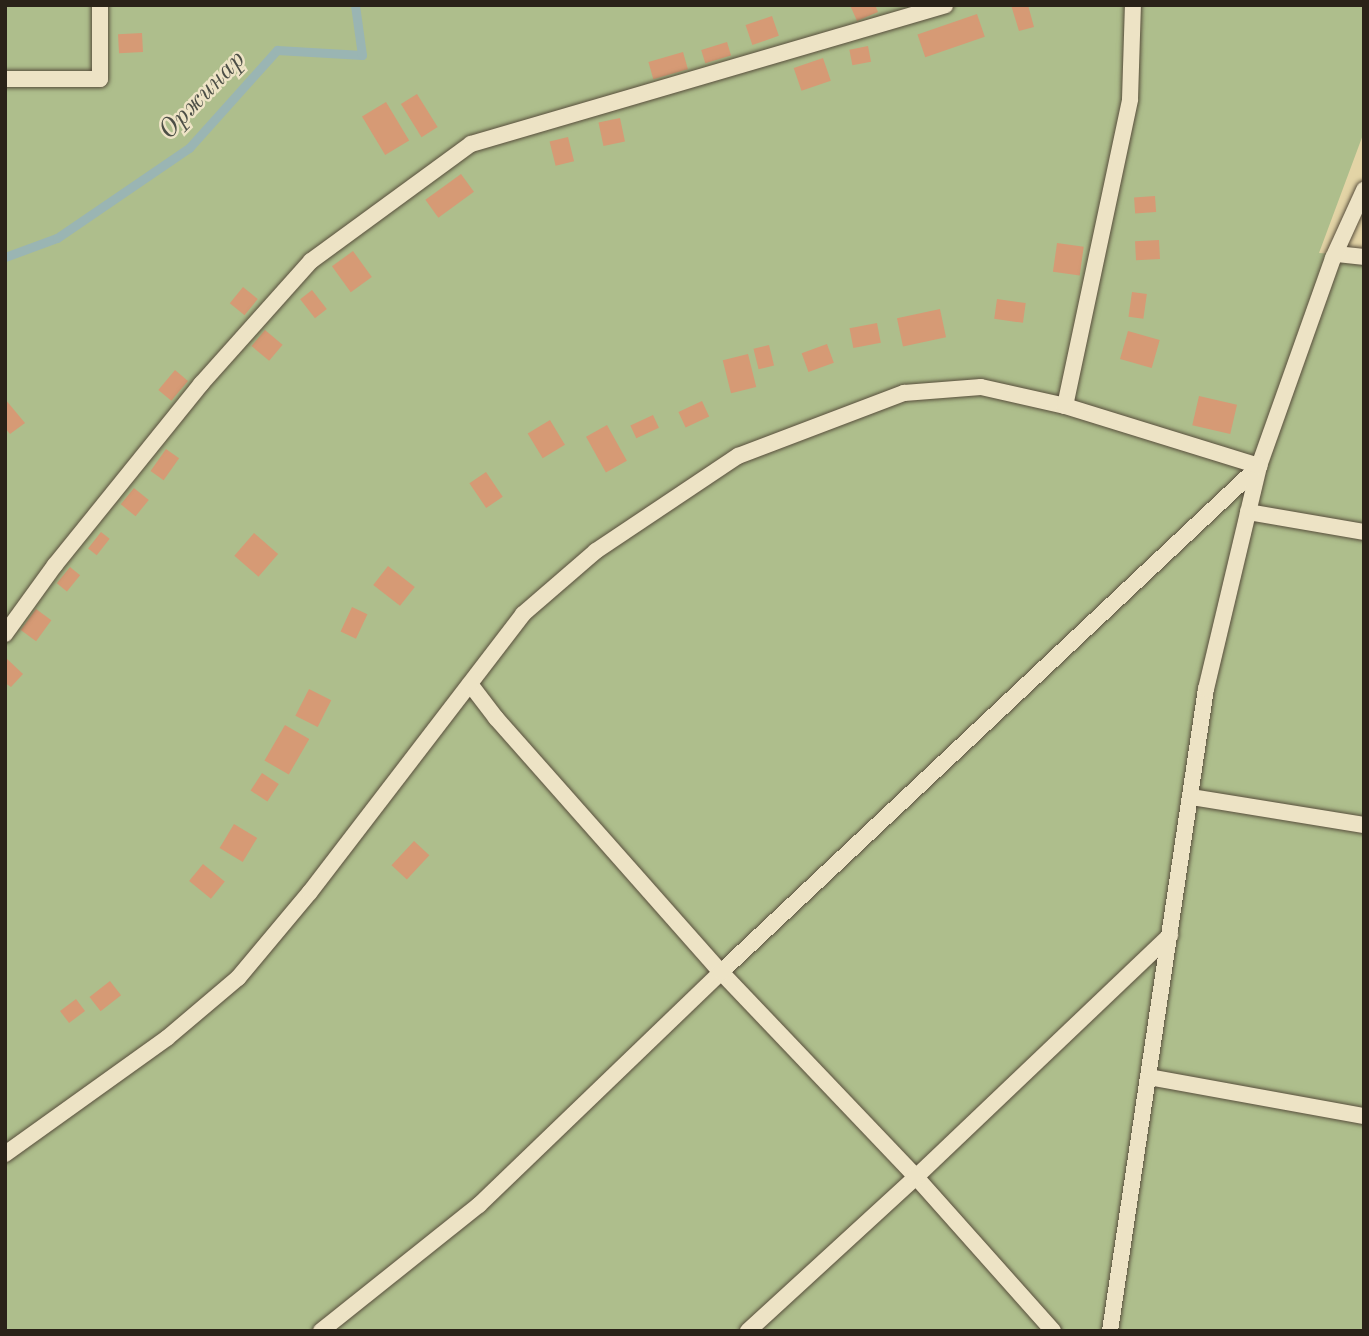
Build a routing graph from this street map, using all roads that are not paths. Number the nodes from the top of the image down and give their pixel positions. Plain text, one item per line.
1 (100, 5) edge
2 (945, 5) edge
3 (1133, 5) edge
4 (5, 79) edge
5 (1364, 190) edge
6 (1336, 254) junction
7 (1364, 257) edge
8 (1065, 406) junction
9 (1259, 466) junction
10 (1248, 512) junction
11 (1364, 532) edge
12 (5, 634) edge
13 (470, 684) junction
14 (1191, 797) junction
15 (1364, 825) edge
16 (1170, 935) junction
17 (721, 972) junction
18 (1149, 1077) junction
19 (1364, 1116) edge
20 (5, 1154) edge
21 (916, 1177) junction
22 (321, 1331) edge
23 (748, 1331) edge
24 (1053, 1331) edge
25 (1110, 1331) edge

1 - 4 lane
2 - 12 lane
3 - 8 lane
5 - 6 lane
6 - 7 lane
6 - 9 lane
8 - 9 lane
8 - 13 lane
9 - 10 lane
9 - 17 lane
10 - 11 lane
10 - 14 lane
13 - 17 lane
13 - 20 lane
14 - 15 lane
14 - 16 lane
16 - 18 lane
16 - 21 lane
17 - 21 lane
17 - 22 lane
18 - 19 lane
18 - 25 lane
21 - 23 lane
21 - 24 lane

